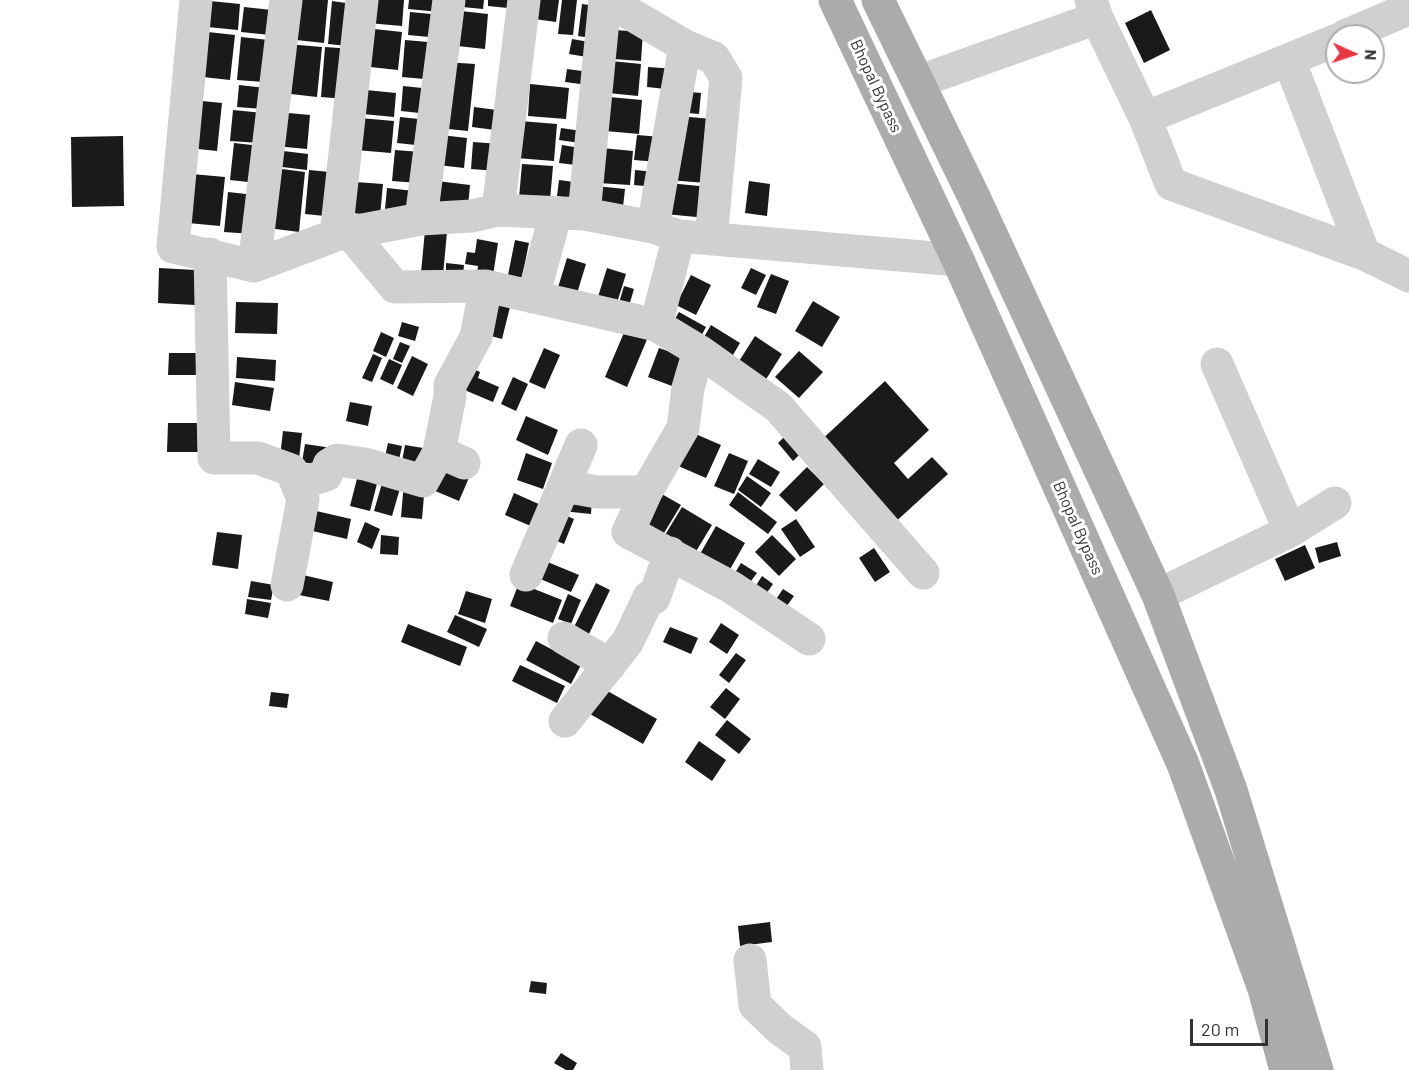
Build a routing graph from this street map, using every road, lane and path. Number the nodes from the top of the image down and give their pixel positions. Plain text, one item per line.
1 (196, 0) edge
2 (286, 0) edge
3 (362, 0) edge
4 (448, 0) edge
5 (524, 0) edge
6 (606, 0) edge
7 (835, 0) edge
8 (878, 0) edge
9 (1094, 9) edge
10 (1402, 14) edge
11 (1377, 24) edge
12 (1325, 45) edge
13 (685, 46) junction
14 (1289, 60) junction
15 (920, 81) junction
16 (1145, 117) junction
17 (973, 195) junction
18 (498, 210) junction
19 (570, 214) junction
20 (937, 215) junction
21 (421, 219) junction
22 (666, 232) junction
23 (344, 235) junction
24 (711, 239) junction
25 (1364, 254) junction
26 (210, 255) junction
27 (958, 260) junction
28 (254, 266) junction
29 (1409, 276) edge
30 (486, 286) junction
31 (533, 297) junction
32 (656, 325) junction
33 (699, 351) junction
34 (1217, 364) dead end
35 (581, 445) dead end
36 (297, 485) junction
37 (564, 486) junction
38 (646, 492) junction
39 (1335, 503) dead end
40 (1290, 531) junction
41 (670, 553) junction
42 (923, 573) dead end
43 (526, 575) dead end
44 (1152, 580) junction
45 (287, 585) dead end
46 (1104, 586) junction
47 (564, 638) dead end
48 (808, 639) dead end
49 (610, 665) junction
50 (565, 721) dead end
51 (750, 960) dead end
52 (807, 1070) edge
53 (1286, 1070) edge
54 (1317, 1070) edge

1 - 26 street
2 - 28 street
3 - 23 street
4 - 21 street
5 - 18 street
6 - 13 street
6 - 19 street
7 - 20 main road, Bhopal Bypass
8 - 15 main road
9 - 15 street
9 - 16 street
10 - 11 street
12 - 14 street
13 - 22 street
13 - 24 street
14 - 16 street
14 - 25 street
15 - 17 main road
16 - 25 street
17 - 20 main road
17 - 44 main road
18 - 19 street
18 - 21 street
19 - 22 street
19 - 31 street
20 - 27 main road, Bhopal Bypass
21 - 23 street
22 - 24 street
22 - 32 street
23 - 28 street
23 - 30 street
24 - 27 street
25 - 29 street
26 - 28 street
26 - 36 street
27 - 46 main road, Bhopal Bypass
30 - 31 street
30 - 36 street
31 - 32 street
32 - 33 street
33 - 38 street
33 - 42 street
34 - 40 street
35 - 37 street
36 - 45 street
37 - 38 street
37 - 43 street
38 - 41 street
39 - 40 street
40 - 44 street
41 - 48 street
41 - 49 street
44 - 46 main road
44 - 54 main road
46 - 53 main road, Bhopal Bypass
47 - 49 street
49 - 50 street
51 - 52 street

